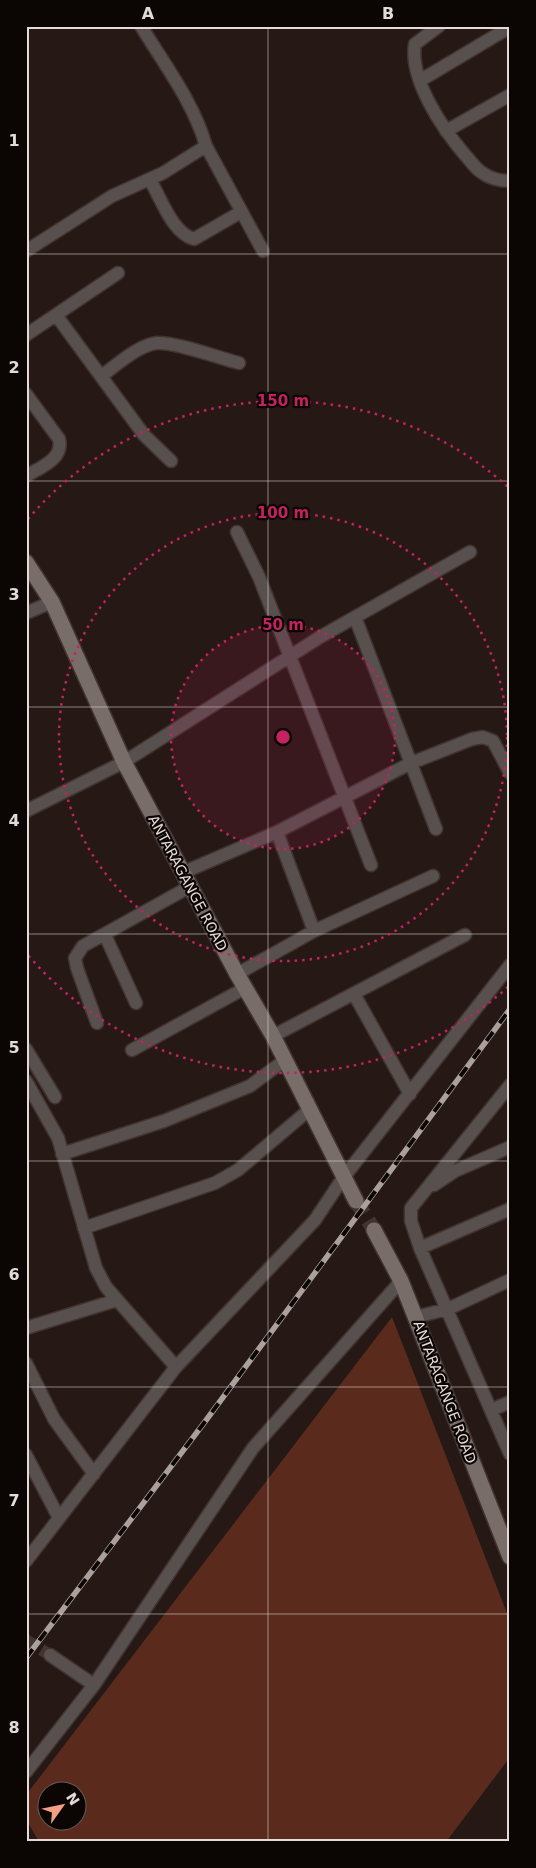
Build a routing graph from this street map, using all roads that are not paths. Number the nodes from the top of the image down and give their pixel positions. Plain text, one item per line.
1 (141, 26) edge
2 (439, 26) edge
3 (510, 26) edge
4 (421, 80) junction
5 (510, 95) edge
6 (446, 131) junction
7 (206, 146) junction
8 (150, 180) junction
9 (510, 181) edge
10 (241, 212) junction
11 (26, 251) edge
12 (263, 251) dead end
13 (118, 273) dead end
14 (56, 315) junction
15 (26, 335) edge
16 (239, 363) dead end
17 (101, 376) junction
18 (26, 394) edge
19 (172, 461) dead end
20 (26, 476) edge
21 (237, 532) dead end
22 (470, 552) dead end
23 (26, 562) edge
24 (52, 602) junction
25 (26, 613) edge
26 (355, 617) junction
27 (289, 657) junction
28 (124, 762) junction
29 (411, 763) junction
30 (510, 773) edge
31 (344, 796) junction
32 (26, 812) edge
33 (436, 829) dead end
34 (277, 832) junction
35 (371, 865) dead end
36 (182, 873) junction
37 (433, 876) dead end
38 (191, 886) junction
39 (314, 931) junction
40 (105, 935) junction
41 (465, 935) dead end
42 (510, 965) edge
43 (237, 974) junction
44 (245, 988) junction
45 (354, 994) junction
46 (136, 1004) dead end
47 (98, 1023) dead end
48 (273, 1036) junction
49 (26, 1049) edge
50 (132, 1050) dead end
51 (285, 1060) junction
52 (26, 1081) edge
53 (510, 1085) edge
54 (410, 1094) junction
55 (55, 1097) dead end
56 (309, 1110) junction
57 (510, 1147) edge
58 (62, 1154) junction
59 (343, 1178) junction
60 (425, 1190) junction
61 (356, 1201) tunnel mouth
62 (510, 1209) edge
63 (84, 1228) junction
64 (374, 1230) tunnel mouth
65 (420, 1248) junction
66 (510, 1280) edge
67 (401, 1281) junction
68 (117, 1300) junction
69 (448, 1309) junction
70 (415, 1317) junction
71 (26, 1328) edge
72 (26, 1363) edge
73 (176, 1367) junction
74 (510, 1402) edge
75 (491, 1410) junction
76 (510, 1454) edge
77 (26, 1455) edge
78 (94, 1474) junction
79 (60, 1518) junction
80 (510, 1557) edge
81 (26, 1562) edge
82 (50, 1655) tunnel mouth
83 (94, 1685) junction
84 (26, 1772) edge

1 - 7 street
2 - 4 street
3 - 4 street
4 - 6 street
5 - 6 street
6 - 9 street
7 - 8 street
7 - 10 street
8 - 10 street
8 - 11 street
10 - 12 street
13 - 14 street
14 - 15 street
14 - 17 street
16 - 17 street
17 - 19 street
18 - 20 street
21 - 27 street
22 - 26 street
23 - 24 street, ANTARAGANGE ROAD
24 - 25 street
24 - 28 street, ANTARAGANGE ROAD
26 - 27 street
26 - 29 street
27 - 28 street
27 - 31 street
28 - 32 street
28 - 36 street, ANTARAGANGE ROAD
29 - 30 street
29 - 31 street
29 - 33 street
31 - 34 street
31 - 35 street
34 - 36 street
34 - 39 street
36 - 38 street, ANTARAGANGE ROAD
37 - 39 street
38 - 40 street
38 - 43 street, ANTARAGANGE ROAD
39 - 43 street
40 - 46 street
40 - 47 street
41 - 45 street
42 - 54 street
43 - 44 street, ANTARAGANGE ROAD
44 - 48 street, ANTARAGANGE ROAD
44 - 50 street
45 - 48 street
45 - 54 street
48 - 51 street, ANTARAGANGE ROAD
49 - 55 street
51 - 56 street, ANTARAGANGE ROAD
51 - 58 street
52 - 58 street
53 - 60 street
54 - 59 street
56 - 59 street, ANTARAGANGE ROAD
56 - 63 street
57 - 60 street
58 - 63 street
59 - 61 street, ANTARAGANGE ROAD
59 - 73 street
60 - 65 street
62 - 65 street
63 - 68 street
64 - 67 street, ANTARAGANGE ROAD
65 - 69 street
66 - 69 street
67 - 70 street, ANTARAGANGE ROAD
67 - 83 street
68 - 71 street
68 - 73 street
69 - 70 street
69 - 75 street
70 - 80 street, ANTARAGANGE ROAD
72 - 78 street
73 - 78 street
74 - 75 street
75 - 76 street
77 - 79 street
78 - 79 street
79 - 81 street
82 - 83 street
83 - 84 street

